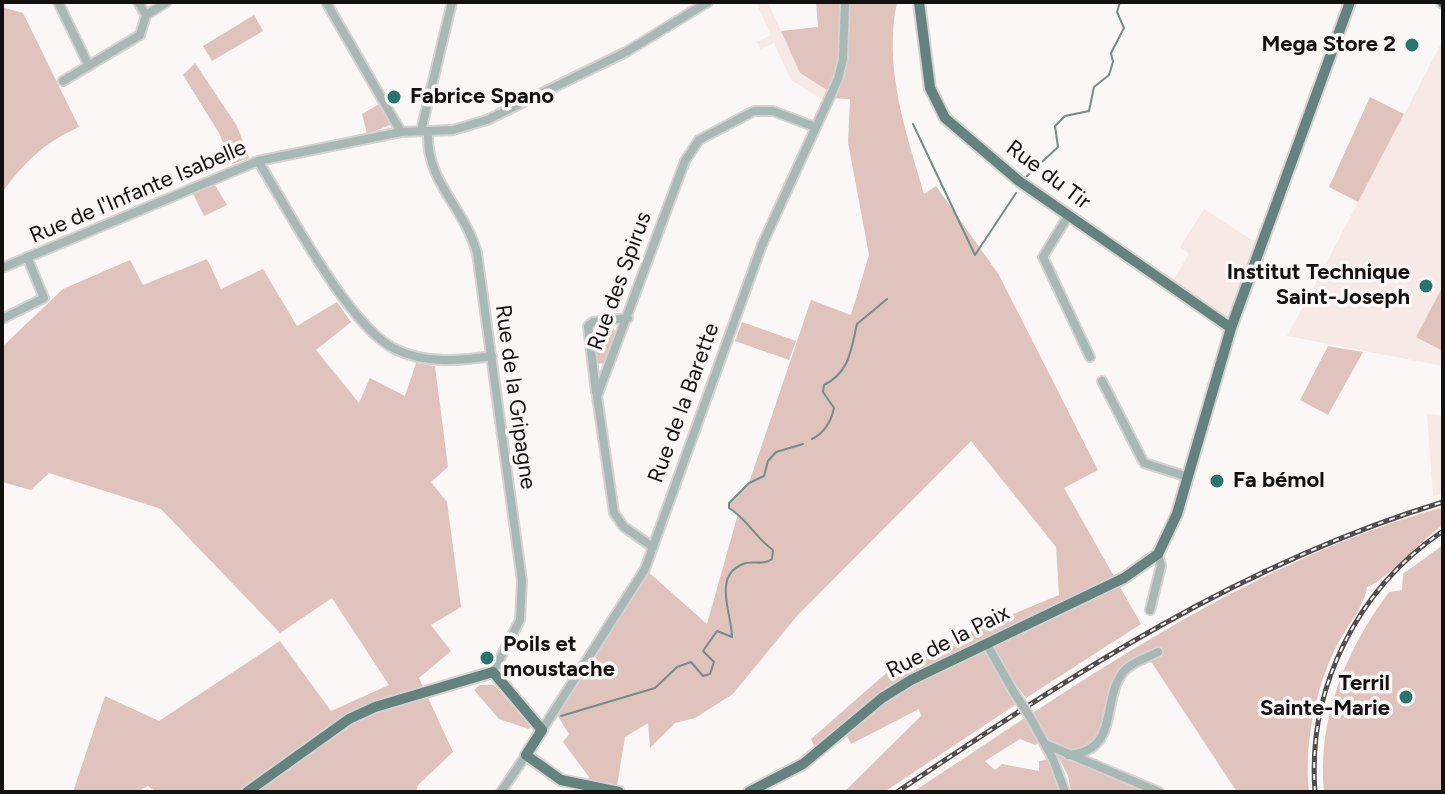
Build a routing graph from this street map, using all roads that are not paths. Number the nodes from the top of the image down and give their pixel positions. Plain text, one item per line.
1 (58, 2) edge
2 (138, 2) edge
3 (167, 2) edge
4 (326, 2) edge
5 (452, 2) edge
6 (708, 2) edge
7 (845, 2) edge
8 (919, 2) edge
9 (1350, 2) edge
10 (146, 15) junction
11 (89, 66) junction
12 (63, 81) dead end
13 (815, 127) junction
14 (401, 132) junction
15 (424, 132) junction
16 (258, 161) junction
17 (1068, 216) junction
18 (27, 257) junction
19 (2, 268) edge
20 (628, 318) junction
21 (2, 319) edge
22 (1231, 328) junction
23 (492, 356) junction
24 (1090, 357) dead end
25 (1102, 381) dead end
26 (597, 396) junction
27 (1188, 477) junction
28 (653, 547) junction
29 (1158, 554) junction
30 (1150, 610) dead end
31 (986, 643) junction
32 (1158, 652) dead end
33 (493, 672) junction
34 (542, 730) junction
35 (1045, 744) junction
36 (526, 755) junction
37 (1068, 755) junction
38 (247, 792) edge
39 (501, 792) edge
40 (619, 792) edge
41 (749, 792) edge
42 (1065, 792) edge
43 (1159, 792) edge

1 - 11 street
2 - 10 street
3 - 10 street
4 - 14 street
5 - 15 street
6 - 15 street, Rue de l'Infante Isabelle
7 - 13 street, Rue de la Barette
8 - 17 main road, Rue du Tir
9 - 22 main road, Rue de la Paix
10 - 11 street
11 - 12 street
13 - 20 street, Rue des Spirus
13 - 28 street, Rue de la Barette
14 - 15 street, Rue de l'Infante Isabelle
14 - 16 street, Rue de l'Infante Isabelle
15 - 23 street, Rue de la Gripagne
16 - 18 street, Rue de l'Infante Isabelle
16 - 23 street
17 - 22 main road, Rue du Tir
17 - 24 street
18 - 19 street, Rue de l'Infante Isabelle
18 - 21 street
20 - 26 street, Rue des Spirus
20 - 26 street
22 - 27 main road, Rue de la Paix
23 - 33 street, Rue de la Gripagne
25 - 27 street
26 - 28 street, Rue des Spirus
27 - 29 main road, Rue de la Paix
28 - 34 street, Rue de la Barette
29 - 30 street
29 - 31 main road, Rue de la Paix
31 - 35 street, bridge
31 - 41 main road, Rue de la Paix
32 - 37 street
33 - 34 main road
33 - 38 main road
34 - 36 main road, Rue de la Barette
35 - 37 street
35 - 42 street
36 - 39 street, Rue de la Barette
36 - 40 main road
37 - 43 street

